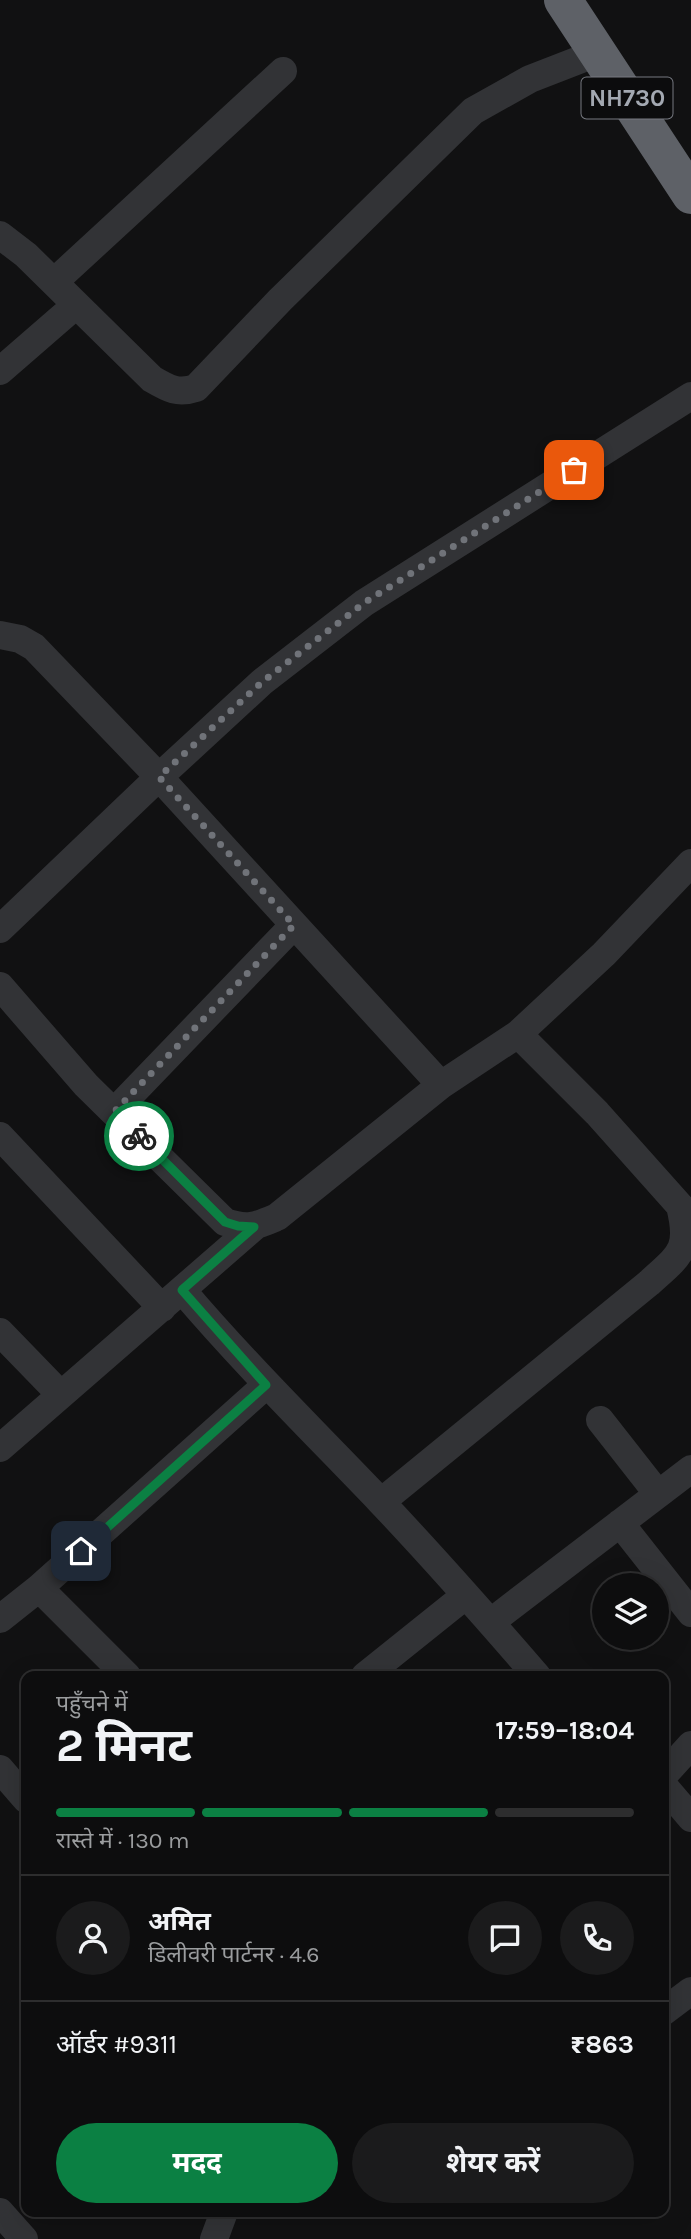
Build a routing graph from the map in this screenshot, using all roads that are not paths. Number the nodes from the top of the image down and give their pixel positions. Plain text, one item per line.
1 (563, 0) edge
2 (597, 53) junction
3 (283, 71) dead end
4 (691, 195) edge
5 (0, 235) edge
6 (54, 282) junction
7 (76, 304) junction
8 (0, 371) edge
9 (691, 396) edge
10 (0, 635) edge
11 (159, 777) junction
12 (691, 863) edge
13 (294, 925) junction
14 (0, 929) edge
15 (0, 986) edge
16 (518, 1034) junction
17 (441, 1085) junction
18 (114, 1112) junction
19 (0, 1136) edge
20 (254, 1227) junction
21 (172, 1299) junction
22 (0, 1332) edge
23 (266, 1385) junction
24 (61, 1395) junction
25 (600, 1420) dead end
26 (0, 1448) edge
27 (691, 1469) edge
28 (658, 1494) junction
29 (381, 1502) junction
30 (620, 1523) junction
31 (40, 1588) junction
32 (466, 1595) junction
33 (691, 1613) edge
34 (0, 1619) edge
35 (491, 1622) junction
36 (122, 1671) edge
37 (371, 1671) edge
38 (533, 1671) edge
39 (691, 1745) edge
40 (0, 1769) edge
41 (669, 1769) edge
42 (669, 1792) edge
43 (21, 1793) edge
44 (691, 1818) edge
45 (691, 1991) edge
46 (669, 2008) edge
47 (0, 2212) edge
48 (222, 2217) edge
49 (24, 2239) edge
50 (214, 2239) edge

1 - 2 highway, NH730
2 - 4 highway, NH730
2 - 7 street
3 - 6 street
5 - 6 street
6 - 7 street
7 - 8 street
9 - 11 street
10 - 11 street
11 - 13 street
11 - 14 street
12 - 16 street
13 - 17 street
13 - 18 street
15 - 18 street
16 - 17 street
16 - 29 street
17 - 20 street
18 - 20 street
19 - 21 street
20 - 21 street
21 - 23 street
21 - 24 street
22 - 24 street
23 - 29 street
23 - 31 street
24 - 26 street
25 - 28 street
27 - 28 street
28 - 30 street
29 - 32 street
30 - 33 street
30 - 35 street
31 - 34 street
31 - 36 street
32 - 35 street
32 - 37 street
35 - 38 street
39 - 41 street
40 - 43 street
42 - 44 street
45 - 46 street
47 - 49 street
48 - 50 street

